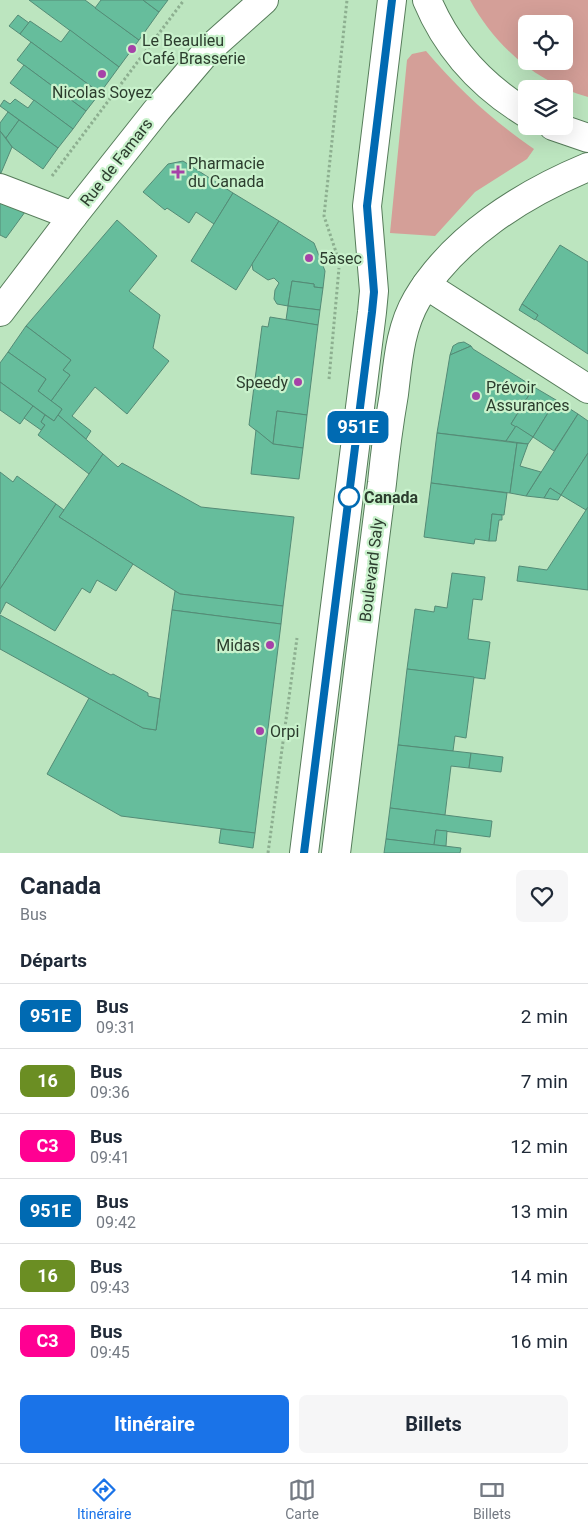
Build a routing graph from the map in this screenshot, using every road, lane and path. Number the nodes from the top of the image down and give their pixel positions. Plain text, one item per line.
1 (184, 0) edge
2 (264, 0) edge
3 (347, 0) edge
4 (392, 0) edge
5 (427, 0) edge
6 (518, 108) edge
7 (573, 133) edge
8 (588, 138) edge
9 (588, 167) edge
10 (0, 188) edge
11 (34, 201) junction
12 (73, 216) junction
13 (426, 285) junction
14 (0, 312) edge
15 (329, 388) dead end
16 (588, 389) edge
17 (297, 635) dead end
18 (268, 853) edge
19 (304, 853) edge
20 (336, 853) edge

1 - 11 path
2 - 12 main road, Rue de Famars
3 - 15 path
4 - 19 main road, Boulevard Saly
5 - 6 main road
7 - 8 main road
9 - 13 main road, Boulevard Saly
10 - 11 main road
11 - 12 main road
12 - 14 main road, Rue de Famars
13 - 16 main road
13 - 20 main road, Boulevard Saly
17 - 18 path

